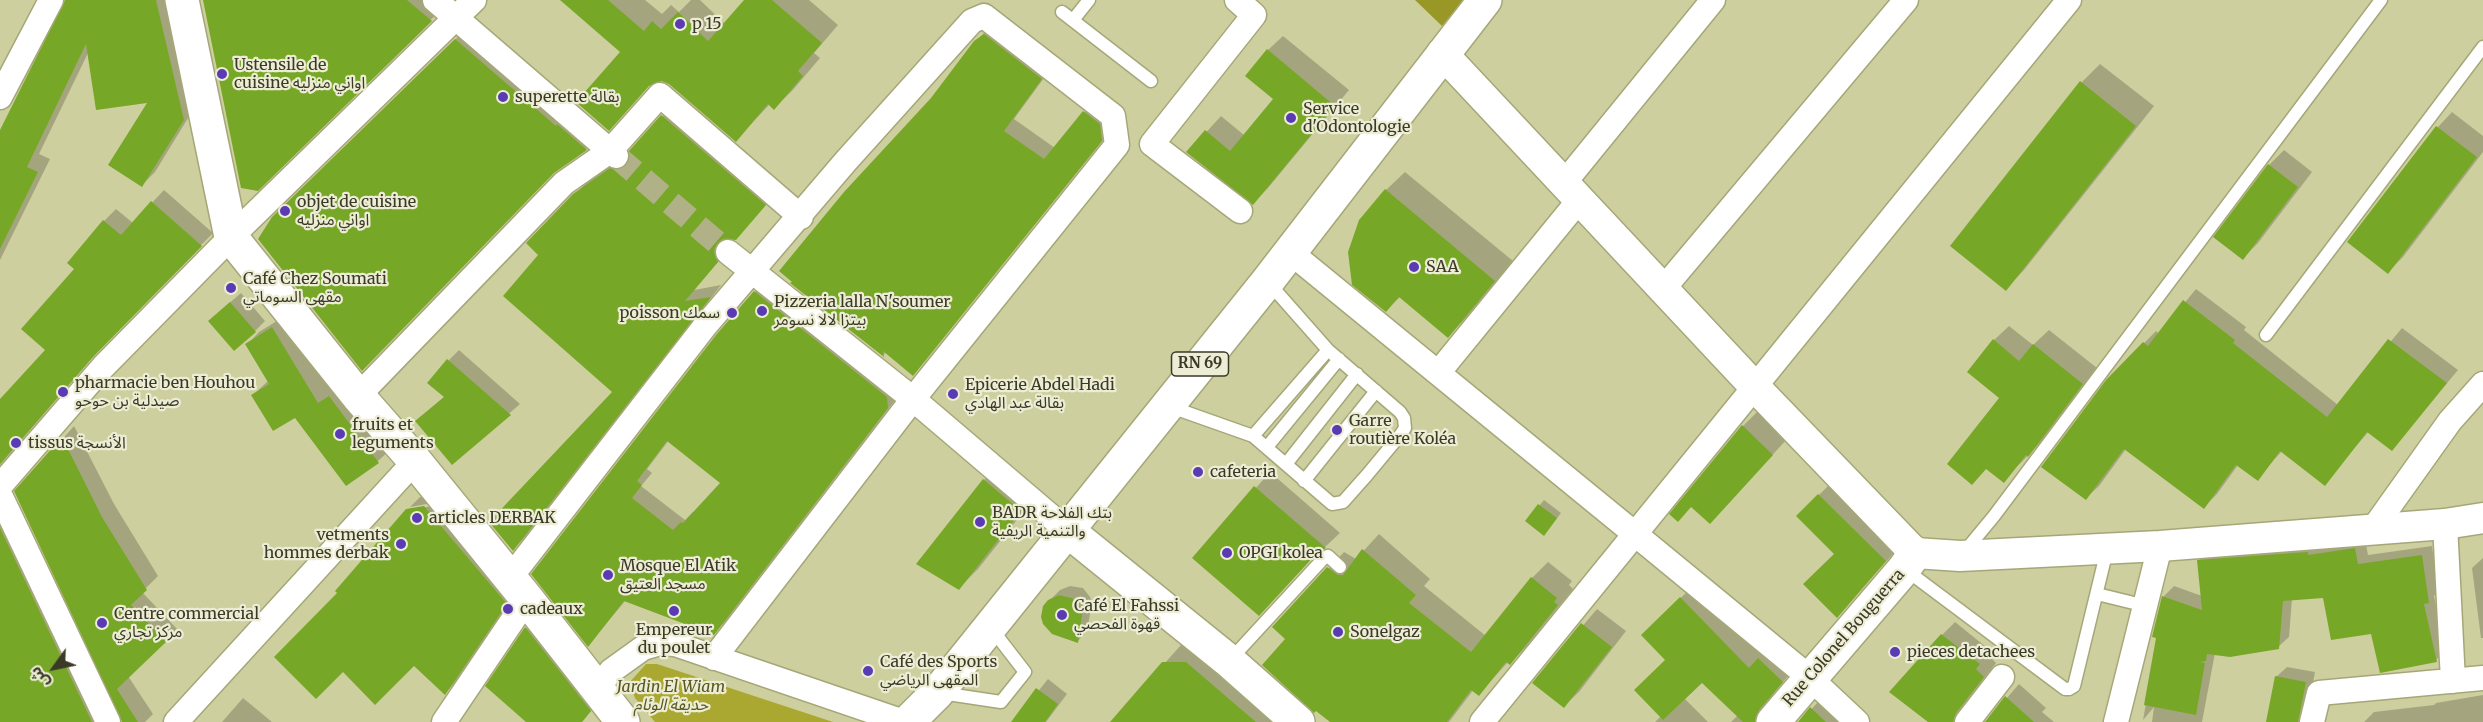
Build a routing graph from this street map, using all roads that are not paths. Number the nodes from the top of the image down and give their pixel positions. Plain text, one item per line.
1 (51, 0) edge
2 (182, 0) edge
3 (435, 0) edge
4 (474, 0) edge
5 (1089, 0) edge
6 (1237, 0) edge
7 (1485, 0) edge
8 (1713, 0) edge
9 (1906, 0) edge
10 (2069, 0) edge
11 (2381, 0) edge
12 (1062, 12) dead end
13 (458, 18) junction
14 (1073, 20) junction
15 (2483, 47) edge
16 (1442, 53) junction
17 (1151, 81) dead end
18 (0, 97) edge
19 (613, 154) junction
20 (1572, 191) junction
21 (1240, 211) dead end
22 (801, 217) junction
23 (231, 237) junction
24 (728, 252) tunnel mouth
25 (1290, 252) junction
26 (752, 270) junction
27 (1267, 282) junction
28 (1663, 289) junction
29 (2266, 335) dead end
30 (1328, 350) junction
31 (1338, 359) junction
32 (1438, 373) junction
33 (1357, 374) junction
34 (2483, 384) edge
35 (1754, 387) junction
36 (1376, 391) junction
37 (358, 396) junction
38 (913, 399) junction
39 (1167, 405) junction
40 (1253, 436) junction
41 (1266, 447) junction
42 (415, 461) junction
43 (1286, 464) junction
44 (1304, 481) junction
45 (0, 486) edge
46 (0, 495) edge
47 (2483, 518) edge
48 (2445, 524) junction
49 (2373, 530) junction
50 (1068, 531) junction
51 (1635, 534) junction
52 (2160, 546) junction
53 (2107, 549) junction
54 (1960, 556) junction
55 (1910, 561) junction
56 (1340, 567) dead end
57 (519, 588) junction
58 (2097, 594) junction
59 (2146, 606) junction
60 (991, 627) junction
61 (714, 658) junction
62 (1229, 661) junction
63 (1809, 677) junction
64 (2002, 677) dead end
65 (2483, 678) edge
66 (2453, 681) junction
67 (937, 693) junction
68 (607, 709) edge
69 (108, 722) edge
70 (176, 722) edge
71 (444, 722) edge
72 (906, 722) edge
73 (1298, 722) edge
74 (1482, 722) edge
75 (1773, 722) edge
76 (1857, 722) edge
77 (1966, 722) edge
78 (2116, 722) edge
79 (2312, 722) edge

1 - 18 street
2 - 23 main road
3 - 13 street
4 - 13 street
5 - 14 lane
6 - 21 street
7 - 16 main road, RN 69
8 - 20 street
9 - 28 street
10 - 35 street
11 - 54 lane
12 - 14 lane
13 - 19 street
13 - 23 street
14 - 17 lane
15 - 29 lane
16 - 20 street
16 - 25 main road, RN 69
19 - 22 street
19 - 37 street
20 - 28 street
20 - 32 street
22 - 26 street
22 - 38 street
23 - 37 main road
23 - 45 street
24 - 26 street
25 - 27 main road, RN 69
25 - 32 street
26 - 38 street
26 - 57 street
27 - 30 lane
27 - 39 main road, RN 69
28 - 35 street
30 - 31 lane
30 - 40 lane
31 - 33 lane
31 - 41 lane
32 - 51 street
33 - 36 lane
33 - 43 lane
34 - 49 street
35 - 51 street
35 - 55 street
36 - 44 lane
36 - 44 lane
37 - 42 main road
38 - 50 street
38 - 61 street
39 - 40 lane
39 - 50 main road, RN 69
40 - 41 lane
41 - 43 lane
42 - 57 main road
42 - 70 street
43 - 44 lane
46 - 69 street
47 - 48 street
48 - 49 street
48 - 66 street
49 - 52 street
50 - 60 main road, RN 69
50 - 62 main road
51 - 63 street
51 - 74 street
52 - 53 street
52 - 59 street
53 - 54 street
53 - 58 lane
54 - 55 street
55 - 58 lane
55 - 63 main road, Rue Colonel Bouguerra
56 - 62 lane
57 - 68 main road
57 - 71 street
58 - 59 lane
59 - 78 street
60 - 67 main road, RN 69
60 - 67 lane
61 - 68 street
61 - 72 street
62 - 73 main road
63 - 75 main road, Rue Colonel Bouguerra
63 - 76 street
64 - 77 street
65 - 66 street
66 - 79 street
67 - 72 main road, RN 69

